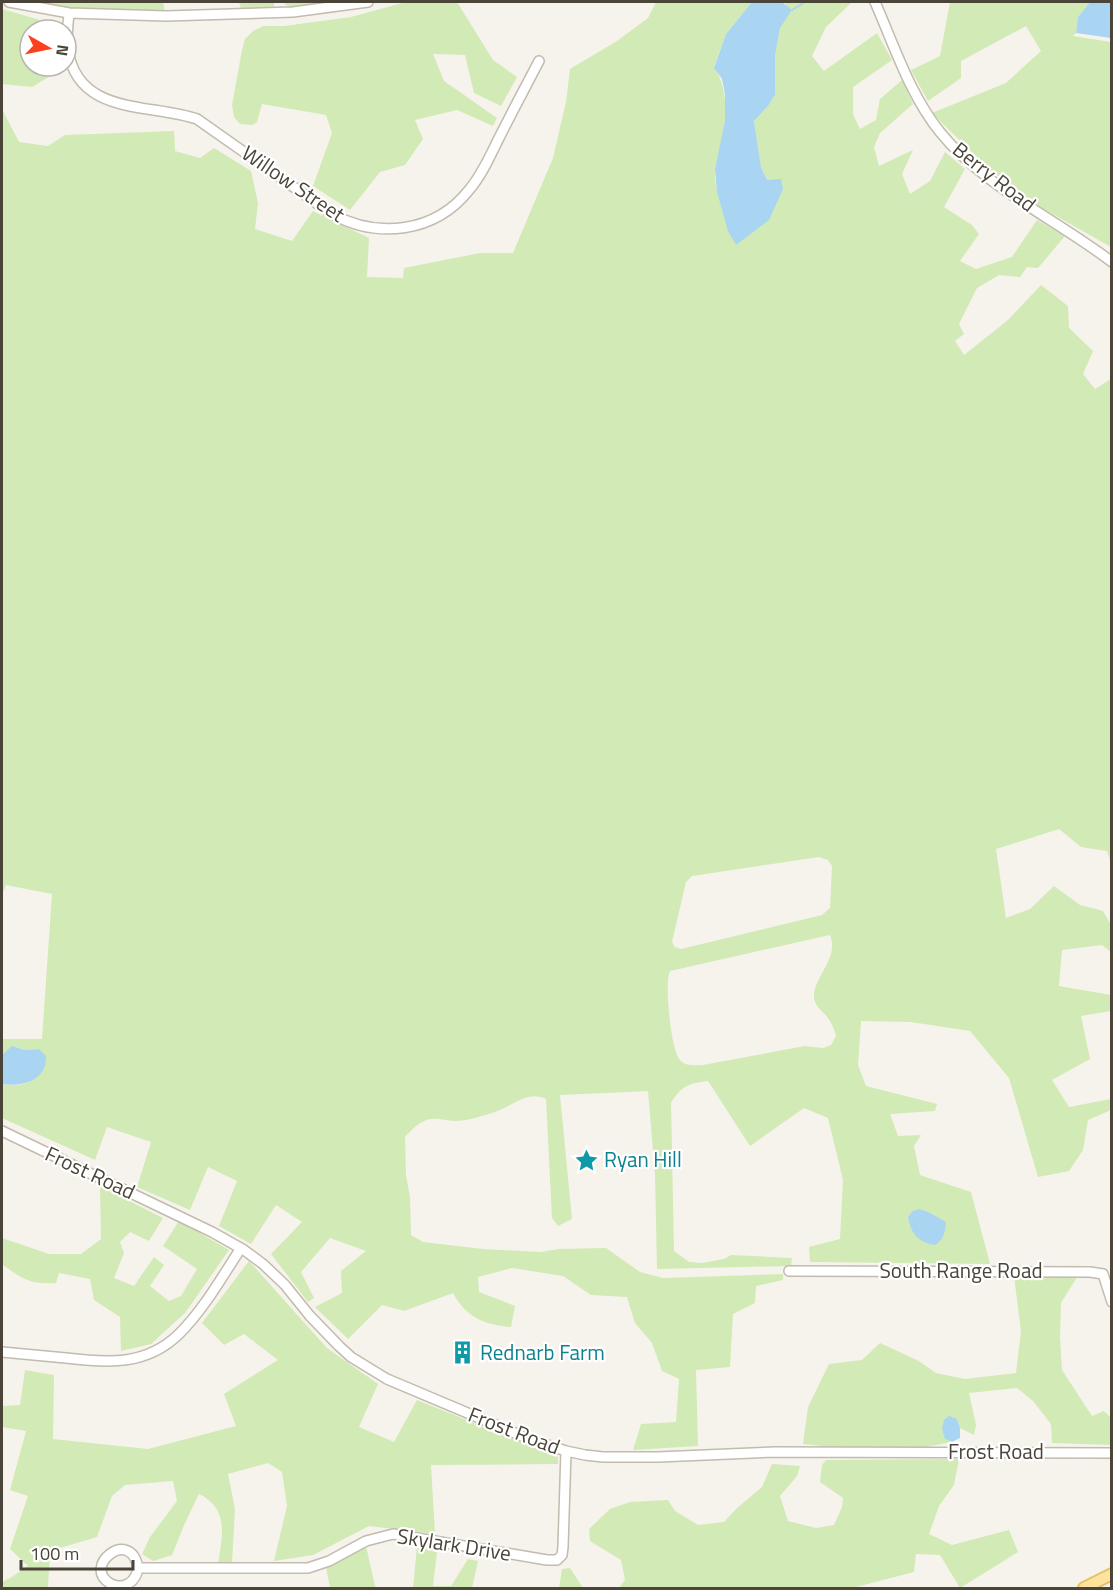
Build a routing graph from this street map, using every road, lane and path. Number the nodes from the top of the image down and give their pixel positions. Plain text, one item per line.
1 (9, 2) edge
2 (368, 2) edge
3 (875, 2) edge
4 (69, 13) junction
5 (539, 61) dead end
6 (1112, 262) edge
7 (2, 1131) edge
8 (241, 1248) junction
9 (789, 1271) dead end
10 (1107, 1273) edge
11 (1112, 1302) edge
12 (2, 1352) edge
13 (566, 1451) junction
14 (1112, 1453) edge
15 (138, 1568) junction
16 (1112, 1574) edge
17 (1084, 1588) edge

1 - 4 street
2 - 4 street
3 - 6 street, Berry Road
4 - 5 street, Willow Street
7 - 8 street, Frost Road
8 - 12 street
8 - 13 street, Frost Road
9 - 10 street, South Range Road
10 - 11 street, South Range Road
13 - 14 street, Frost Road
13 - 15 street, Skylark Drive
15 - 15 street
16 - 17 main road

